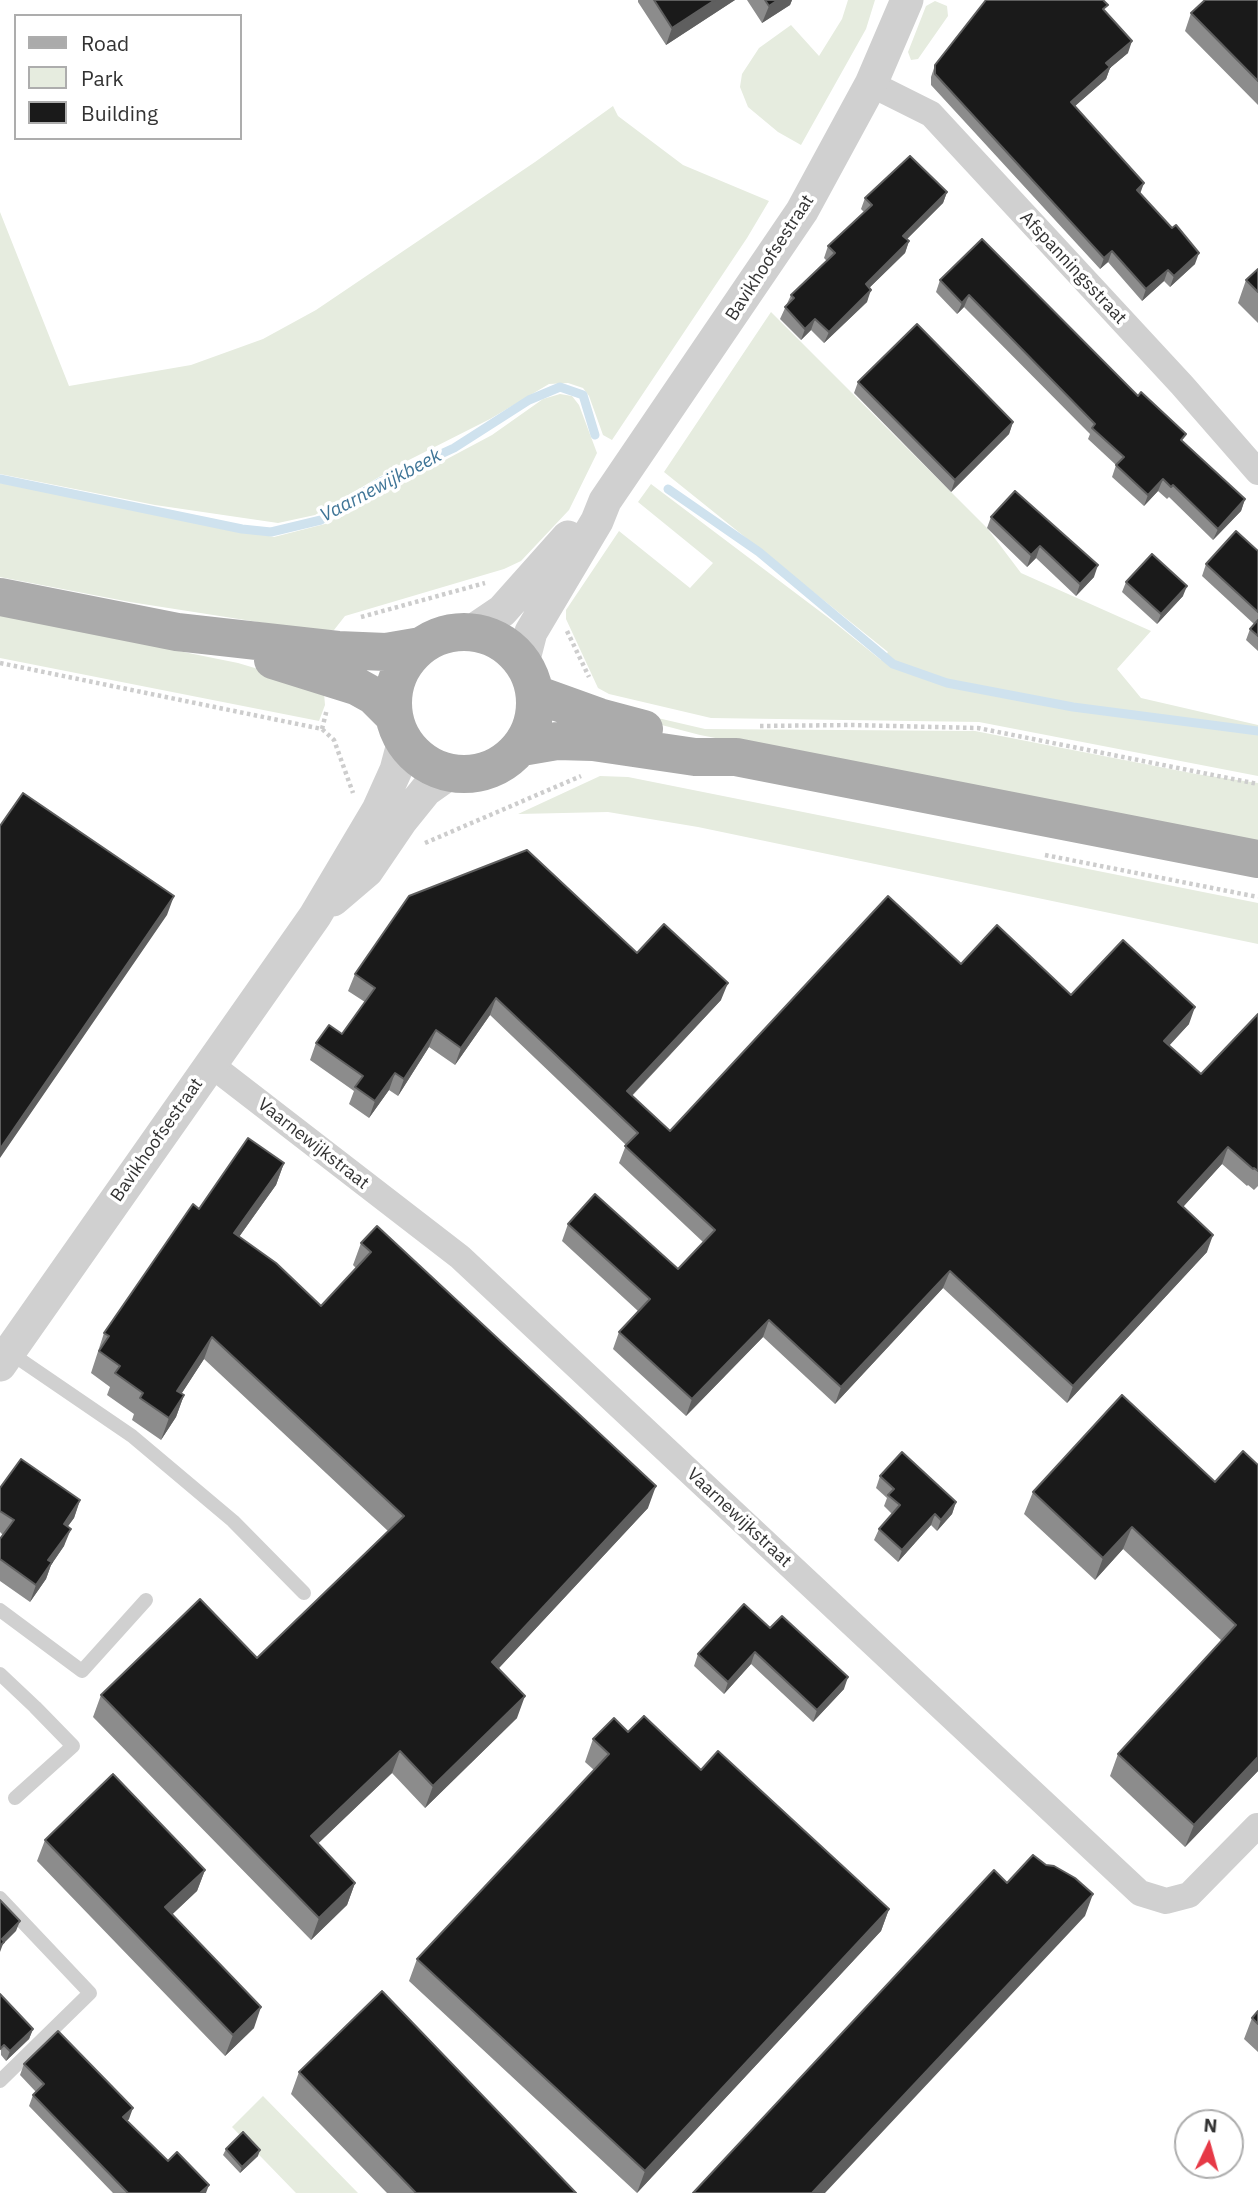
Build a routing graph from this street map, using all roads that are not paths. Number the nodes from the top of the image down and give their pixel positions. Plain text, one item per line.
1 (907, 0) edge
2 (871, 84) junction
3 (1258, 472) edge
4 (605, 501) junction
5 (0, 597) edge
6 (177, 632) junction
7 (471, 632) junction
8 (421, 646) junction
9 (529, 679) junction
10 (399, 727) junction
11 (522, 747) junction
12 (736, 757) junction
13 (450, 773) junction
14 (1258, 859) edge
15 (315, 916) junction
16 (210, 1064) junction
17 (4, 1359) edge
18 (304, 1593) dead end
19 (146, 1600) dead end
20 (0, 1610) edge
21 (0, 1674) edge
22 (15, 1798) dead end
23 (1257, 1826) edge
24 (0, 1898) edge
25 (0, 2081) edge

1 - 2 street, Bavikhoofsestraat
2 - 3 street, Afspanningsstraat
2 - 4 street, Bavikhoofsestraat
4 - 7 street, Bavikhoofsestraat
4 - 9 street, Bavikhoofsestraat
5 - 6 main road
6 - 8 main road
6 - 10 main road
7 - 8 main road
7 - 9 main road
8 - 10 main road
9 - 11 main road
9 - 12 main road
10 - 13 main road
10 - 15 street, Bavikhoofsestraat
11 - 12 main road
11 - 13 main road
12 - 14 main road
13 - 15 street, Bavikhoofsestraat
15 - 16 street, Bavikhoofsestraat
16 - 17 street, Bavikhoofsestraat
16 - 23 street, Vaarnewijkstraat
17 - 18 lane
19 - 20 lane
21 - 22 lane
24 - 25 lane

